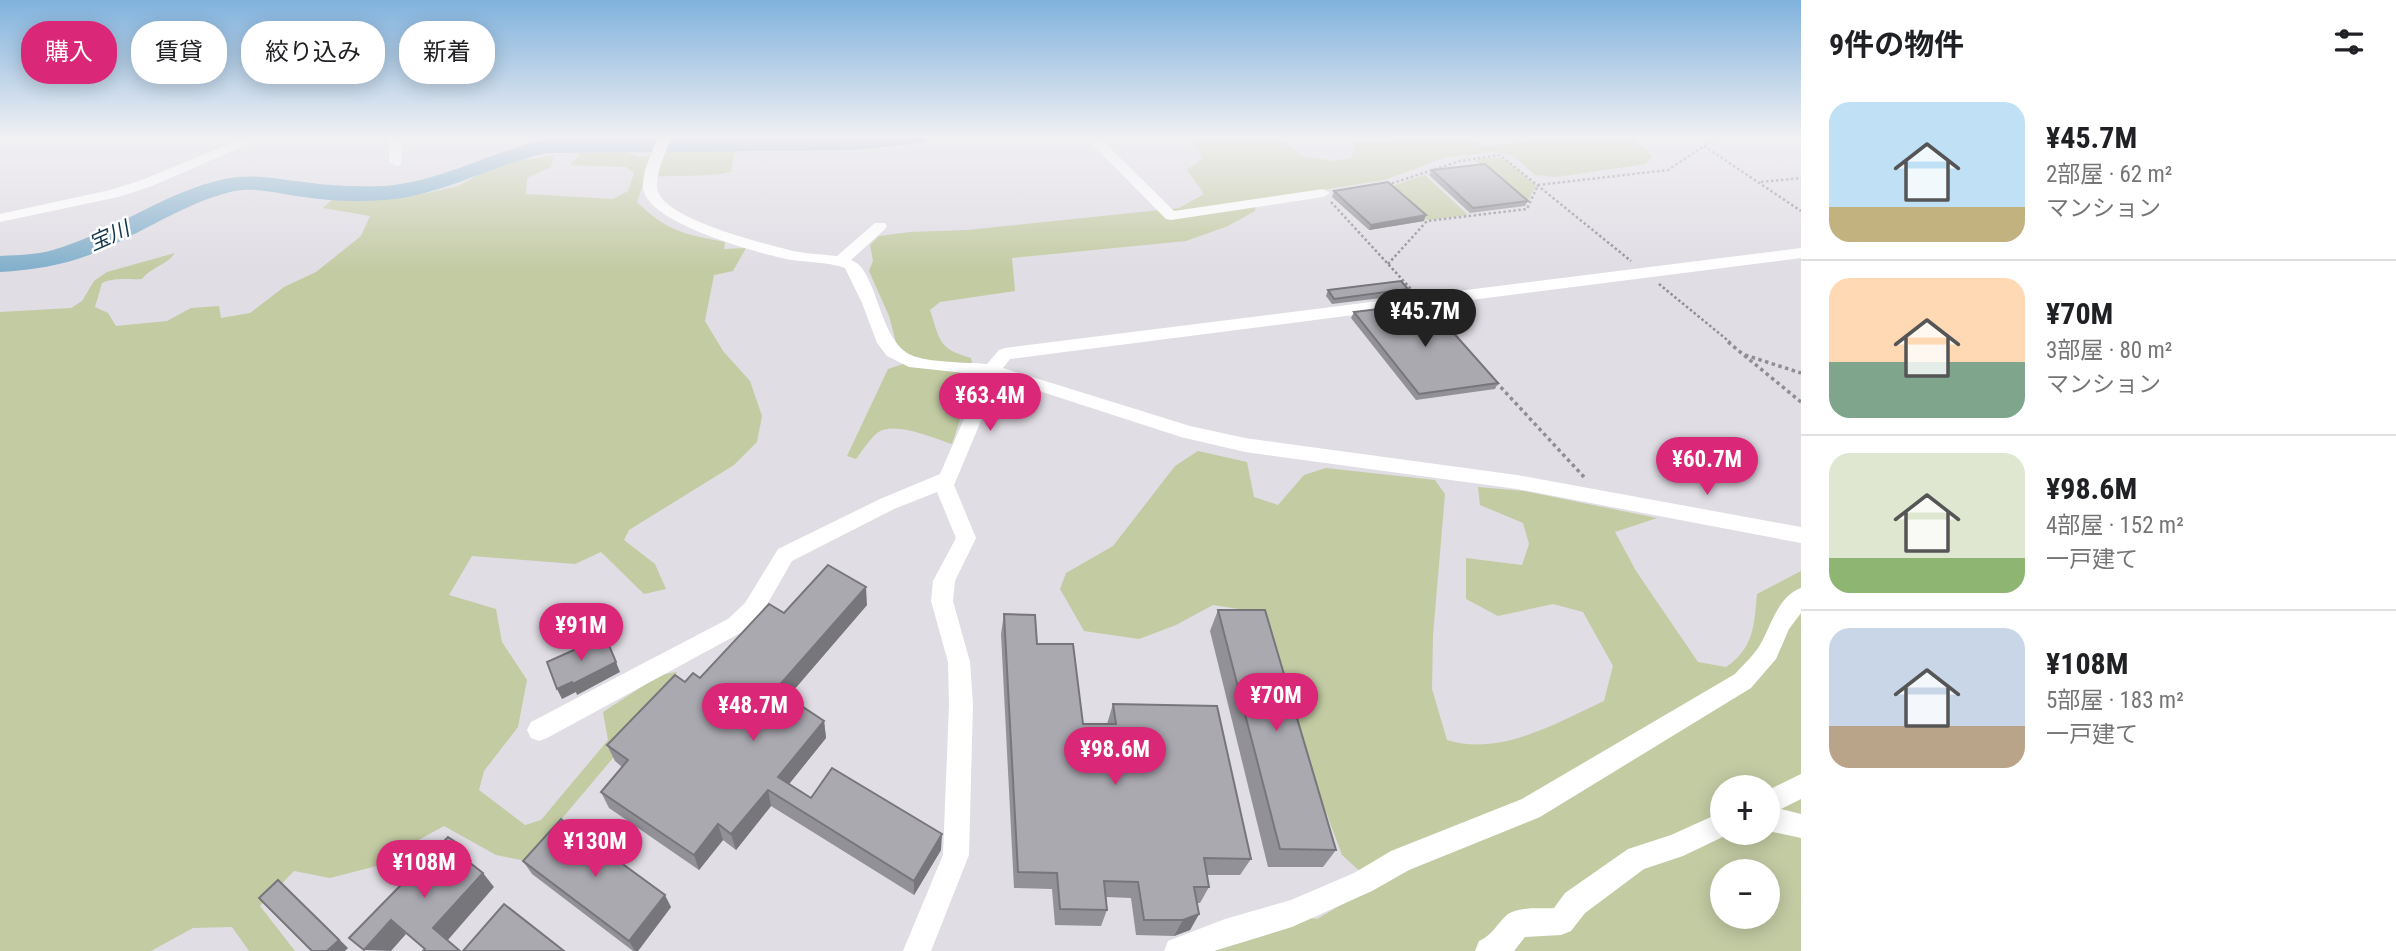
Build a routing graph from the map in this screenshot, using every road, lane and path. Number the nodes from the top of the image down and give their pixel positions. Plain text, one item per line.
1 (153, 180) edge
2 (651, 180) edge
3 (1135, 180) edge
4 (1403, 180) edge
5 (1533, 180) edge
6 (1578, 180) edge
7 (1755, 180) edge
8 (1781, 180) edge
9 (1759, 183) junction
10 (1538, 185) junction
11 (1378, 186) edge
12 (1322, 192) joint
13 (1801, 211) edge
14 (0, 218) edge
15 (880, 226) dead end
16 (1801, 253) edge
17 (840, 261) junction
18 (1388, 264) junction
19 (1647, 274) junction
20 (1422, 302) junction
21 (1743, 354) junction
22 (995, 371) junction
23 (1801, 373) edge
24 (1495, 381) edge
25 (1801, 402) edge
26 (943, 482) junction
27 (1605, 500) junction
28 (1801, 535) edge
29 (1801, 597) edge
30 (539, 730) dead end
31 (1801, 786) edge
32 (1780, 797) edge
33 (1780, 821) edge
34 (1801, 826) edge
35 (1710, 830) edge
36 (917, 951) edge
37 (1178, 951) edge
38 (1489, 951) edge

1 - 14 street
2 - 17 street
3 - 12 street
4 - 11 path
5 - 10 path
6 - 10 path
7 - 9 path
8 - 9 path
9 - 13 path
10 - 18 path
10 - 19 path
12 - 18 path
15 - 17 street
16 - 19 street
17 - 22 street
18 - 20 path
19 - 20 street
19 - 21 path
20 - 22 street
21 - 23 path
21 - 25 path
22 - 26 street
22 - 27 street
24 - 27 path
26 - 30 street
26 - 36 street
27 - 28 street
29 - 37 street
31 - 32 street
33 - 34 street
35 - 38 street

